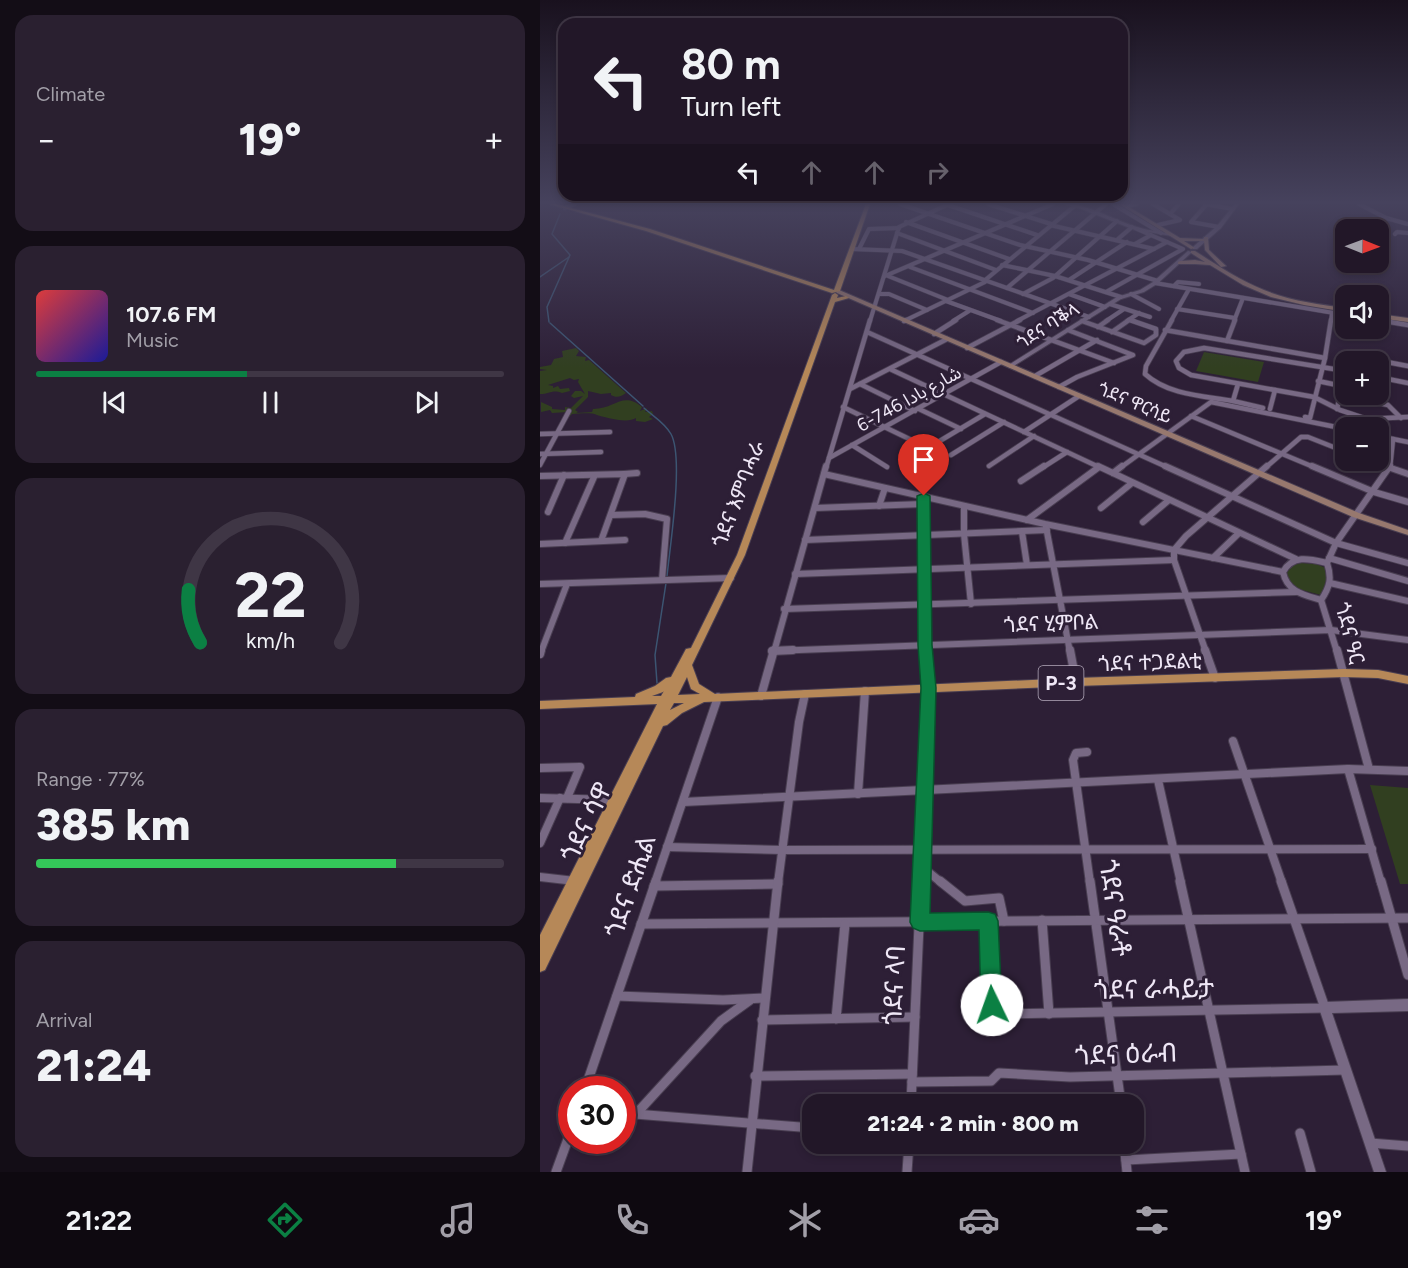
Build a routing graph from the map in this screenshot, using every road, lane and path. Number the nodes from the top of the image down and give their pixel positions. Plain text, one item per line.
1 (732, 259) edge
2 (844, 259) edge
3 (848, 259) edge
4 (890, 259) edge
5 (926, 259) joint
6 (966, 259) edge
7 (1009, 259) edge
8 (1042, 259) edge
9 (1074, 259) edge
10 (1083, 259) edge
11 (1102, 259) edge
12 (1135, 259) edge
13 (1166, 259) edge
14 (1184, 259) edge
15 (1207, 259) edge
16 (1215, 259) edge
17 (1097, 262) junction
18 (1180, 263) junction
19 (1002, 265) junction
20 (910, 267) junction
21 (1221, 267) junction
22 (1117, 268) junction
23 (996, 270) junction
24 (1028, 270) junction
25 (1138, 275) junction
26 (886, 276) junction
27 (1055, 276) junction
28 (836, 279) junction
29 (1069, 280) junction
30 (985, 281) junction
31 (1157, 282) junction
32 (809, 285) junction
33 (1085, 285) junction
34 (1199, 285) dead end
35 (1174, 286) junction
36 (1007, 288) junction
37 (1189, 289) junction
38 (970, 290) junction
39 (1106, 292) junction
40 (834, 294) junction
41 (880, 294) junction
42 (1023, 294) junction
43 (1069, 294) junction
44 (1131, 294) junction
45 (1121, 297) junction
46 (849, 298) joint
47 (1243, 298) junction
48 (947, 300) junction
49 (1051, 303) junction
50 (1107, 306) junction
51 (1335, 307) edge
52 (875, 308) junction
53 (1124, 309) junction
54 (1159, 309) dead end
55 (1177, 309) junction
56 (927, 310) junction
57 (969, 311) junction
58 (1332, 312) junction
59 (1033, 313) junction
60 (1139, 313) junction
61 (1335, 313) edge
62 (1089, 316) junction
63 (1389, 316) edge
64 (1150, 317) dead end
65 (1235, 318) junction
66 (1408, 319) edge
67 (1130, 320) junction
68 (904, 321) junction
69 (1082, 321) junction
70 (1389, 322) edge
71 (1408, 325) edge
72 (1008, 326) junction
73 (1098, 327) junction
74 (1068, 330) junction
75 (1165, 330) junction
76 (867, 332) junction
77 (1113, 332) junction
78 (934, 334) junction
79 (1194, 335) junction
80 (947, 339) junction
81 (1050, 341) junction
82 (1099, 341) junction
83 (1227, 341) junction
84 (967, 348) junction
85 (1209, 348) junction
86 (1078, 351) junction
87 (918, 354) junction
88 (1325, 358) junction
89 (1001, 362) junction
90 (1389, 362) edge
91 (1114, 363) junction
92 (1010, 366) junction
93 (1408, 366) edge
94 (1322, 367) junction
95 (890, 369) junction
96 (1335, 369) edge
97 (1035, 376) junction
98 (973, 379) junction
99 (1389, 379) edge
100 (1318, 381) junction
101 (1408, 382) edge
102 (860, 384) junction
103 (1238, 384) junction
104 (1059, 387) junction
105 (850, 389) junction
106 (1275, 390) junction
107 (945, 394) junction
108 (1079, 396) junction
109 (1314, 397) junction
110 (1233, 401) junction
111 (1388, 405) edge
112 (843, 407) junction
113 (1270, 409) junction
114 (1337, 409) junction
115 (917, 410) junction
116 (569, 411) dead end
117 (985, 414) junction
118 (1051, 414) junction
119 (1191, 416) junction
120 (1408, 417) edge
121 (1311, 418) junction
122 (1401, 418) junction
123 (1004, 422) junction
124 (1335, 423) edge
125 (1335, 427) edge
126 (884, 428) junction
127 (961, 429) junction
128 (610, 432) dead end
129 (1024, 432) junction
130 (540, 434) edge
131 (556, 434) junction
132 (1167, 434) junction
133 (1034, 436) junction
134 (1389, 436) edge
135 (1389, 438) edge
136 (1393, 439) junction
137 (1408, 440) edge
138 (852, 446) junction
139 (1335, 448) edge
140 (601, 452) dead end
141 (1067, 452) junction
142 (1281, 453) junction
143 (543, 454) edge
144 (1140, 454) junction
145 (951, 455) dead end
146 (829, 458) junction
147 (540, 465) edge
148 (989, 466) dead end
149 (887, 467) dead end
150 (1099, 467) junction
151 (1390, 469) junction
152 (637, 473) dead end
153 (1113, 473) junction
154 (1260, 473) junction
155 (624, 474) junction
156 (824, 474) junction
157 (1408, 474) edge
158 (564, 475) junction
159 (540, 476) edge
160 (594, 477) dead end
161 (1021, 481) dead end
162 (1132, 483) junction
163 (885, 488) junction
164 (1374, 492) junction
165 (1234, 496) junction
166 (923, 500) junction
167 (1169, 500) junction
168 (1408, 502) edge
169 (879, 506) junction
170 (964, 506) junction
171 (815, 508) junction
172 (1101, 508) dead end
173 (548, 512) dead end
174 (612, 515) junction
175 (1356, 515) junction
176 (1207, 519) junction
177 (1027, 520) junction
178 (1143, 522) dead end
179 (1046, 527) junction
180 (1022, 532) junction
181 (1239, 533) junction
182 (1408, 533) edge
183 (964, 534) junction
184 (924, 535) junction
185 (625, 540) dead end
186 (805, 540) junction
187 (601, 541) junction
188 (565, 543) junction
189 (1335, 543) junction
190 (540, 544) edge
191 (1174, 550) junction
192 (1213, 558) junction
193 (1296, 559) junction
194 (1174, 560) junction
195 (1328, 560) junction
196 (1055, 563) junction
197 (1408, 563) edge
198 (1027, 565) junction
199 (967, 567) junction
200 (925, 568) junction
201 (1283, 572) junction
202 (795, 574) junction
203 (727, 579) junction
204 (662, 580) junction
205 (1408, 581) edge
206 (1330, 583) junction
207 (540, 584) edge
208 (567, 584) junction
209 (1296, 592) junction
210 (1187, 595) junction
211 (1061, 599) junction
212 (1321, 600) junction
213 (1408, 600) edge
214 (970, 603) junction
215 (924, 605) junction
216 (784, 609) junction
217 (1331, 630) junction
218 (1200, 634) junction
219 (1068, 639) junction
220 (1408, 640) edge
221 (925, 645) junction
222 (772, 651) junction
223 (540, 654) edge
224 (688, 666) junction
225 (1344, 673) junction
226 (674, 678) junction
227 (1215, 678) junction
228 (1408, 680) edge
229 (1076, 682) junction
230 (928, 688) junction
231 (865, 691) junction
232 (805, 694) junction
233 (761, 696) junction
234 (714, 697) junction
235 (668, 699) junction
236 (633, 700) junction
237 (540, 705) edge
238 (656, 723) junction
239 (1233, 741) dead end
240 (1087, 752) dead end
241 (540, 768) edge
242 (1348, 769) junction
243 (1369, 769) junction
244 (1408, 771) edge
245 (1246, 775) junction
246 (1158, 780) junction
247 (1077, 784) junction
248 (925, 789) junction
249 (858, 794) junction
250 (790, 797) junction
251 (540, 798) edge
252 (563, 798) junction
253 (618, 800) junction
254 (683, 802) junction
255 (540, 843) edge
256 (667, 847) junction
257 (923, 849) junction
258 (1173, 849) junction
259 (1271, 849) junction
260 (1372, 849) junction
261 (783, 850) junction
262 (1086, 850) junction
263 (922, 867) junction
264 (540, 877) edge
265 (577, 882) junction
266 (778, 884) junction
267 (654, 886) junction
268 (1391, 917) junction
269 (1295, 918) junction
270 (1408, 918) edge
271 (1190, 919) junction
272 (1096, 920) junction
273 (988, 921) junction
274 (1004, 921) junction
275 (1042, 921) junction
276 (920, 922) junction
277 (641, 924) junction
278 (845, 924) junction
279 (772, 925) junction
280 (540, 948) edge
281 (540, 964) edge
282 (1408, 975) edge
283 (617, 996) junction
284 (764, 998) junction
285 (750, 1000) junction
286 (1408, 1005) edge
287 (1325, 1008) junction
288 (1209, 1010) junction
289 (1109, 1012) junction
290 (1049, 1014) junction
291 (915, 1017) junction
292 (836, 1019) junction
293 (762, 1020) junction
294 (1345, 1070) junction
295 (1224, 1073) junction
296 (1118, 1074) junction
297 (589, 1076) edge
298 (755, 1076) junction
299 (912, 1078) junction
300 (911, 1094) edge
301 (1120, 1094) edge
302 (636, 1114) joint
303 (753, 1123) junction
304 (802, 1127) edge
305 (1300, 1133) dead end
306 (1370, 1143) junction
307 (1408, 1146) edge
308 (1144, 1151) edge
309 (563, 1154) edge
310 (908, 1154) edge
311 (1125, 1154) edge
312 (1241, 1154) junction
313 (556, 1172) edge
314 (747, 1172) edge
315 (907, 1172) edge
316 (1127, 1172) edge
317 (1245, 1172) edge
318 (1311, 1172) edge
319 (1380, 1172) edge

1 - 32 main road
2 - 28 main road
3 - 40 main road
4 - 26 street
5 - 20 street
5 - 30 street
6 - 23 street
7 - 19 street
8 - 24 street
9 - 27 street
10 - 17 street
11 - 17 street
12 - 22 street
13 - 25 street
14 - 18 street, ጎደና ባቕላ
15 - 21 main road
16 - 21 main road
17 - 22 street
17 - 29 street
18 - 21 main road
18 - 31 street, ጎደና ባቕላ
19 - 23 street
19 - 24 street
20 - 26 street
20 - 38 street
21 - 51 main road
22 - 25 street
22 - 33 street
23 - 30 street
24 - 27 street
24 - 36 street
25 - 31 street
25 - 39 street
26 - 41 street
26 - 48 street
27 - 29 street
27 - 42 street
28 - 32 main road
28 - 40 main road
29 - 33 street
30 - 36 street
30 - 38 street
31 - 35 street
31 - 44 street, ጎደና ባቕላ
32 - 40 main road
33 - 39 street
33 - 43 street
34 - 35 street
35 - 37 street
36 - 42 street
37 - 47 street
37 - 55 street
38 - 48 street
38 - 59 street
39 - 45 street
40 - 46 main road
40 - 203 main road, ጎደና እምባሓራ
41 - 52 street
41 - 56 street
42 - 49 street
43 - 49 street
43 - 50 street
44 - 45 street, ጎደና ባቕላ
44 - 54 street
45 - 50 street, ጎደና ባቕላ
46 - 52 main road, ጎደና ዋርሳይ
47 - 58 street
47 - 65 street
48 - 56 street
48 - 57 street
49 - 59 street
49 - 62 street
50 - 53 street
50 - 62 street, ጎደና ባቕላ
52 - 68 main road, ጎደና ዋርሳይ
52 - 76 street
53 - 60 street
53 - 73 street
55 - 65 street
55 - 75 street
56 - 68 street
57 - 72 street
57 - 78 street
58 - 61 street
58 - 88 street
59 - 72 street
60 - 64 street
60 - 67 street
62 - 69 street, ጎደና ባቕላ
63 - 66 main road
65 - 83 street
67 - 77 street
67 - 77 street
68 - 78 main road, ጎደና ዋርሳይ
69 - 73 street
69 - 74 street, ጎደና ባቕላ
70 - 71 street
72 - 81 street
72 - 84 street
73 - 77 street
74 - 81 street, ጎደና ባቕላ
74 - 82 street
75 - 79 street
75 - 110 street
76 - 87 street
76 - 105 street
77 - 82 street
78 - 80 main road, ጎደና ዋርሳይ
79 - 83 street
79 - 85 street
80 - 84 main road, ጎደና ዋርሳይ
80 - 87 street
81 - 86 street
81 - 92 street, ጎደና ባቕላ
82 - 86 street
82 - 91 street
83 - 88 street
84 - 89 main road, ጎደና ዋርሳይ
85 - 94 street
85 - 103 street
86 - 91 street
86 - 97 street
87 - 95 street
87 - 98 street
88 - 94 street
89 - 92 main road, ጎደና ዋርሳይ
89 - 98 street, شارع بادا 746-6
90 - 93 street
91 - 104 street
92 - 97 main road, ጎደና ዋርሳይ
94 - 96 street
94 - 100 street
95 - 102 street
95 - 107 street
97 - 104 main road, ጎደና ዋርሳይ
98 - 107 street, شارع بادا 746-6
98 - 118 street
99 - 101 street
100 - 109 street
100 - 114 street
102 - 105 street
102 - 115 street
103 - 106 street
103 - 110 street
104 - 108 main road, ጎደና ዋርሳይ
105 - 112 street
106 - 109 street
106 - 113 street
107 - 115 street, شارع بادا 746-6
107 - 117 street
108 - 118 street
108 - 132 main road, ጎደና ዋርሳይ
109 - 114 street
109 - 121 street
110 - 113 street
111 - 122 street
112 - 126 street
112 - 146 street
113 - 121 street
114 - 122 street
115 - 126 street, شارع بادا 746-6
115 - 127 street
116 - 131 street
117 - 123 street
117 - 127 street
118 - 129 street
118 - 144 street
119 - 125 street
119 - 132 street
119 - 142 street
120 - 122 street
121 - 124 street
123 - 129 street
123 - 145 street
126 - 127 street
126 - 138 street, شارع بادا 746-6
128 - 131 street
129 - 133 street
130 - 131 street
131 - 143 street
132 - 144 street
132 - 154 main road, ጎደና ዋርሳይ
133 - 141 street
133 - 148 street
134 - 137 street
135 - 136 street
136 - 137 street
136 - 151 street
138 - 146 street, شارع بادا 746-6
138 - 149 street
139 - 142 street
140 - 143 street
141 - 150 street
141 - 161 street
142 - 154 street
142 - 164 street
143 - 147 street
144 - 153 street
144 - 165 street
146 - 156 street
150 - 153 street
150 - 177 street
151 - 157 street
151 - 164 street, ጎደና ዓር
152 - 155 street
153 - 162 street
154 - 165 street
154 - 175 main road, ጎደና ዋርሳይ
155 - 158 street
155 - 174 street
156 - 163 street
156 - 171 street
158 - 159 street
158 - 173 street
160 - 188 street
162 - 167 street
162 - 172 street
163 - 166 street
163 - 169 street
164 - 168 street
164 - 175 street, ጎደና ዓር
165 - 176 street
165 - 189 street
166 - 169 street
166 - 170 street
166 - 184 street, ጎደና ላባ
167 - 176 street
167 - 178 street
169 - 171 street
170 - 177 street
170 - 183 street
171 - 186 street
174 - 187 street
174 - 204 street
175 - 182 main road, ጎደና ዋርሳይ
175 - 189 street, ጎደና ዓር
176 - 181 street
176 - 191 street
177 - 179 street
179 - 180 street
179 - 191 street
179 - 196 street
180 - 183 street
180 - 198 street
181 - 192 street
181 - 193 street
183 - 184 street
183 - 199 street
184 - 186 street
184 - 200 street, ጎደና ላባ
185 - 187 street
186 - 202 street
187 - 188 street
188 - 190 street
189 - 195 street, ጎደና ዓር
189 - 197 street
191 - 192 street
191 - 194 street
192 - 201 street
193 - 195 street
193 - 201 street
194 - 196 street
194 - 210 street
195 - 205 street
195 - 206 street, ጎደና ዓር
196 - 198 street
196 - 211 street
198 - 199 street
199 - 200 street
199 - 214 street
200 - 202 street
200 - 215 street, ጎደና ላባ
201 - 209 street
202 - 216 street
203 - 204 street
203 - 224 main road, ጎደና እምባሓራ
203 - 226 main road, ጎደና እምባሓራ
204 - 208 street
206 - 212 street, ጎደና ዓር
206 - 213 street
207 - 208 street
208 - 223 street
209 - 210 street
209 - 212 street
210 - 211 street
210 - 218 street
211 - 214 street
211 - 219 street
212 - 217 street, ጎደና ዓር
214 - 215 street
215 - 216 street
215 - 221 street, ጎደና ላባ
216 - 222 street
217 - 218 street, ጎደና ሂምቦል
217 - 220 street, ጎደና ሂምቦል
217 - 225 street, ጎደና ዓር
218 - 219 street, ጎደና ሂምቦል
218 - 227 street
219 - 221 street, ጎደና ሂምቦል
219 - 229 street
221 - 222 street, ጎደና ሂምቦል
221 - 230 street, ጎደና ላባ
222 - 233 street
224 - 234 main road
224 - 235 main road, ጎደና እምባሓራ
225 - 227 main road, ጎደና ተጋደልቲ / P-3
225 - 228 main road, ጎደና ተጋደልቲ / P-3
225 - 243 street, ጎደና ዓር
226 - 235 main road, ጎደና እምባሓራ
226 - 236 main road
227 - 229 main road, ጎደና ተጋደልቲ / P-3
229 - 230 main road, ጎደና ተጋደልቲ / P-3
230 - 231 main road, ጎደና ተጋደልቲ / P-3
230 - 248 street, ጎደና ላባ
231 - 232 main road, ጎደና ተጋደልቲ / P-3
231 - 249 street
232 - 233 main road, ጎደና ተጋደልቲ / P-3
232 - 250 street
233 - 234 main road, ጎደና ተጋደልቲ / P-3
234 - 235 main road, P-3
234 - 238 main road
234 - 254 street, ጎደና ድሒል
235 - 236 main road, P-3
235 - 238 main road, ጎደና ሳዋ
236 - 237 main road, P-3
236 - 238 main road
238 - 253 main road, ጎደና ሳዋ
239 - 245 street
240 - 247 street, ጎደና ዓራቶ
241 - 252 street
242 - 243 street
242 - 245 street
242 - 260 street
243 - 244 street
245 - 246 street
245 - 259 street
246 - 247 street
246 - 258 street
247 - 248 street
247 - 262 street, ጎደና ዓራቶ
248 - 249 street
248 - 257 street, ጎደና ላባ
249 - 250 street
250 - 254 street
250 - 261 street
251 - 252 street
252 - 253 street
252 - 255 street
253 - 265 main road, ጎደና ሳዋ
254 - 256 street, ጎደና ድሒል
256 - 261 street
256 - 267 street, ጎደና ድሒል
257 - 261 street
257 - 262 street
257 - 263 street, ጎደና ላባ
258 - 259 street
258 - 262 street
258 - 271 street
259 - 260 street
259 - 269 street
260 - 268 street
261 - 266 street
262 - 272 street, ጎደና ዓራቶ
263 - 274 street
263 - 276 street, ጎደና ላባ
264 - 265 street
265 - 280 main road, ጎደና ሳዋ
265 - 281 main road, ጎደና ሳዋ
266 - 267 street
266 - 279 street
267 - 277 street, ጎደና ድሒል
268 - 269 street
268 - 270 street
268 - 282 street
269 - 271 street
269 - 287 street
271 - 272 street
271 - 288 street
272 - 275 street
272 - 289 street, ጎደና ዓራቶ
273 - 274 street
273 - 276 street
273 - 290 street, ጎደና ራሓይታ
274 - 275 street
275 - 290 street
276 - 278 street
276 - 291 street, ጎደና ላባ
277 - 279 street
277 - 283 street, ጎደና ድሒል
278 - 279 street
278 - 292 street
279 - 284 street
283 - 285 street
283 - 297 street, ጎደና ድሒል
284 - 285 street
284 - 293 street
285 - 302 street
286 - 287 street, ጎደና ራሓይታ
287 - 288 street, ጎደና ራሓይታ
287 - 294 street
288 - 289 street, ጎደና ራሓይታ
288 - 295 street
289 - 290 street, ጎደና ራሓይታ
289 - 296 street, ጎደና ዓራቶ
291 - 292 street
291 - 299 street, ጎደና ላባ
292 - 293 street
293 - 298 street
294 - 295 street, ጎደና ዕራብ
294 - 306 street
295 - 296 street, ጎደና ዕራብ
295 - 312 street
296 - 299 street, ጎደና ዕራብ
296 - 301 street, ጎደና ዓራቶ
298 - 299 street, ጎደና ዕራብ
298 - 303 street
299 - 300 street, ጎደና ላባ
302 - 303 street
303 - 304 street
303 - 314 street
305 - 318 street
306 - 307 street
306 - 319 street
308 - 312 street
309 - 313 street
310 - 315 street
311 - 316 street
312 - 317 street

